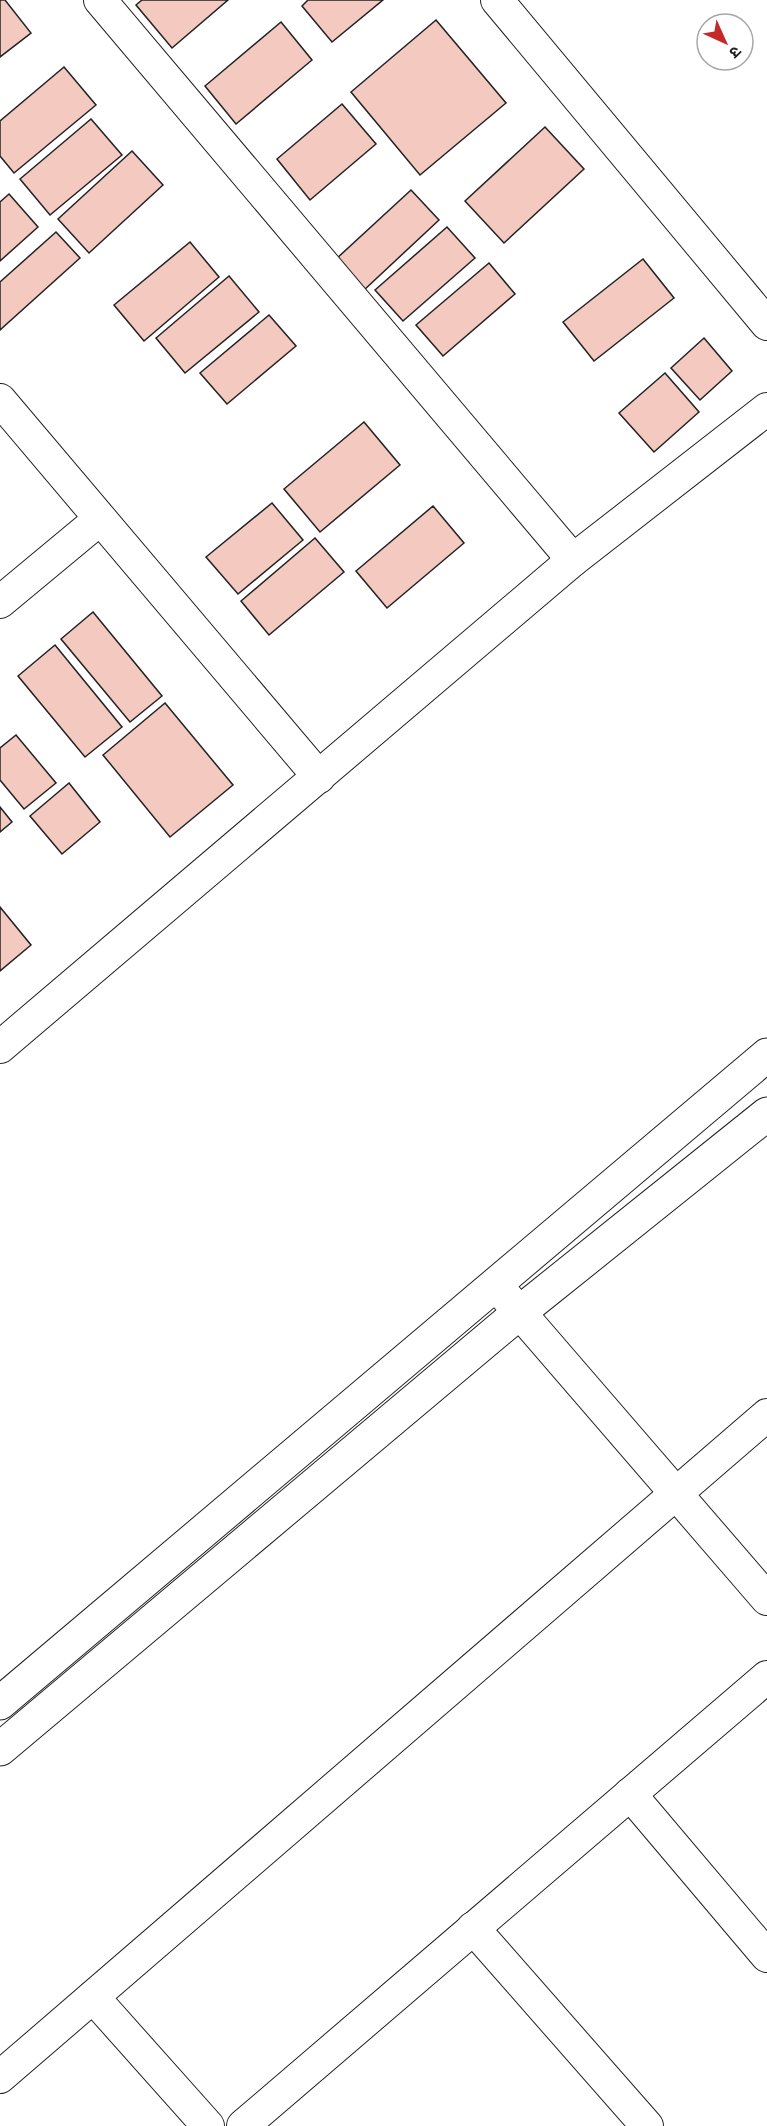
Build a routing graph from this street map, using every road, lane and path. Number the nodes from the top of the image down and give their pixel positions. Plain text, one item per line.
1 (100, 0) edge
2 (497, 0) edge
3 (767, 324) edge
4 (0, 400) edge
5 (767, 409) edge
6 (100, 519) junction
7 (573, 560) junction
8 (0, 602) edge
9 (319, 777) junction
10 (0, 1047) edge
11 (767, 1055) edge
12 (767, 1114) edge
13 (496, 1285) junction
14 (520, 1312) junction
15 (767, 1414) edge
16 (676, 1493) junction
17 (767, 1599) edge
18 (767, 1677) edge
19 (0, 1702) edge
20 (1, 1745) edge
21 (630, 1794) junction
22 (473, 1928) junction
23 (767, 1956) edge
24 (93, 1997) junction
25 (0, 2077) edge
26 (208, 2126) edge
27 (243, 2126) edge
28 (647, 2126) edge

1 - 7 street
2 - 3 street
4 - 6 street
5 - 7 street
6 - 8 street
6 - 9 street
7 - 9 street
9 - 10 street
11 - 13 street
12 - 14 street
13 - 14 street
13 - 19 street
14 - 16 street
14 - 20 street
15 - 16 street
16 - 17 street
16 - 24 street
18 - 21 street
21 - 22 street
21 - 23 street
22 - 27 street
22 - 28 street
24 - 25 street
24 - 26 street

